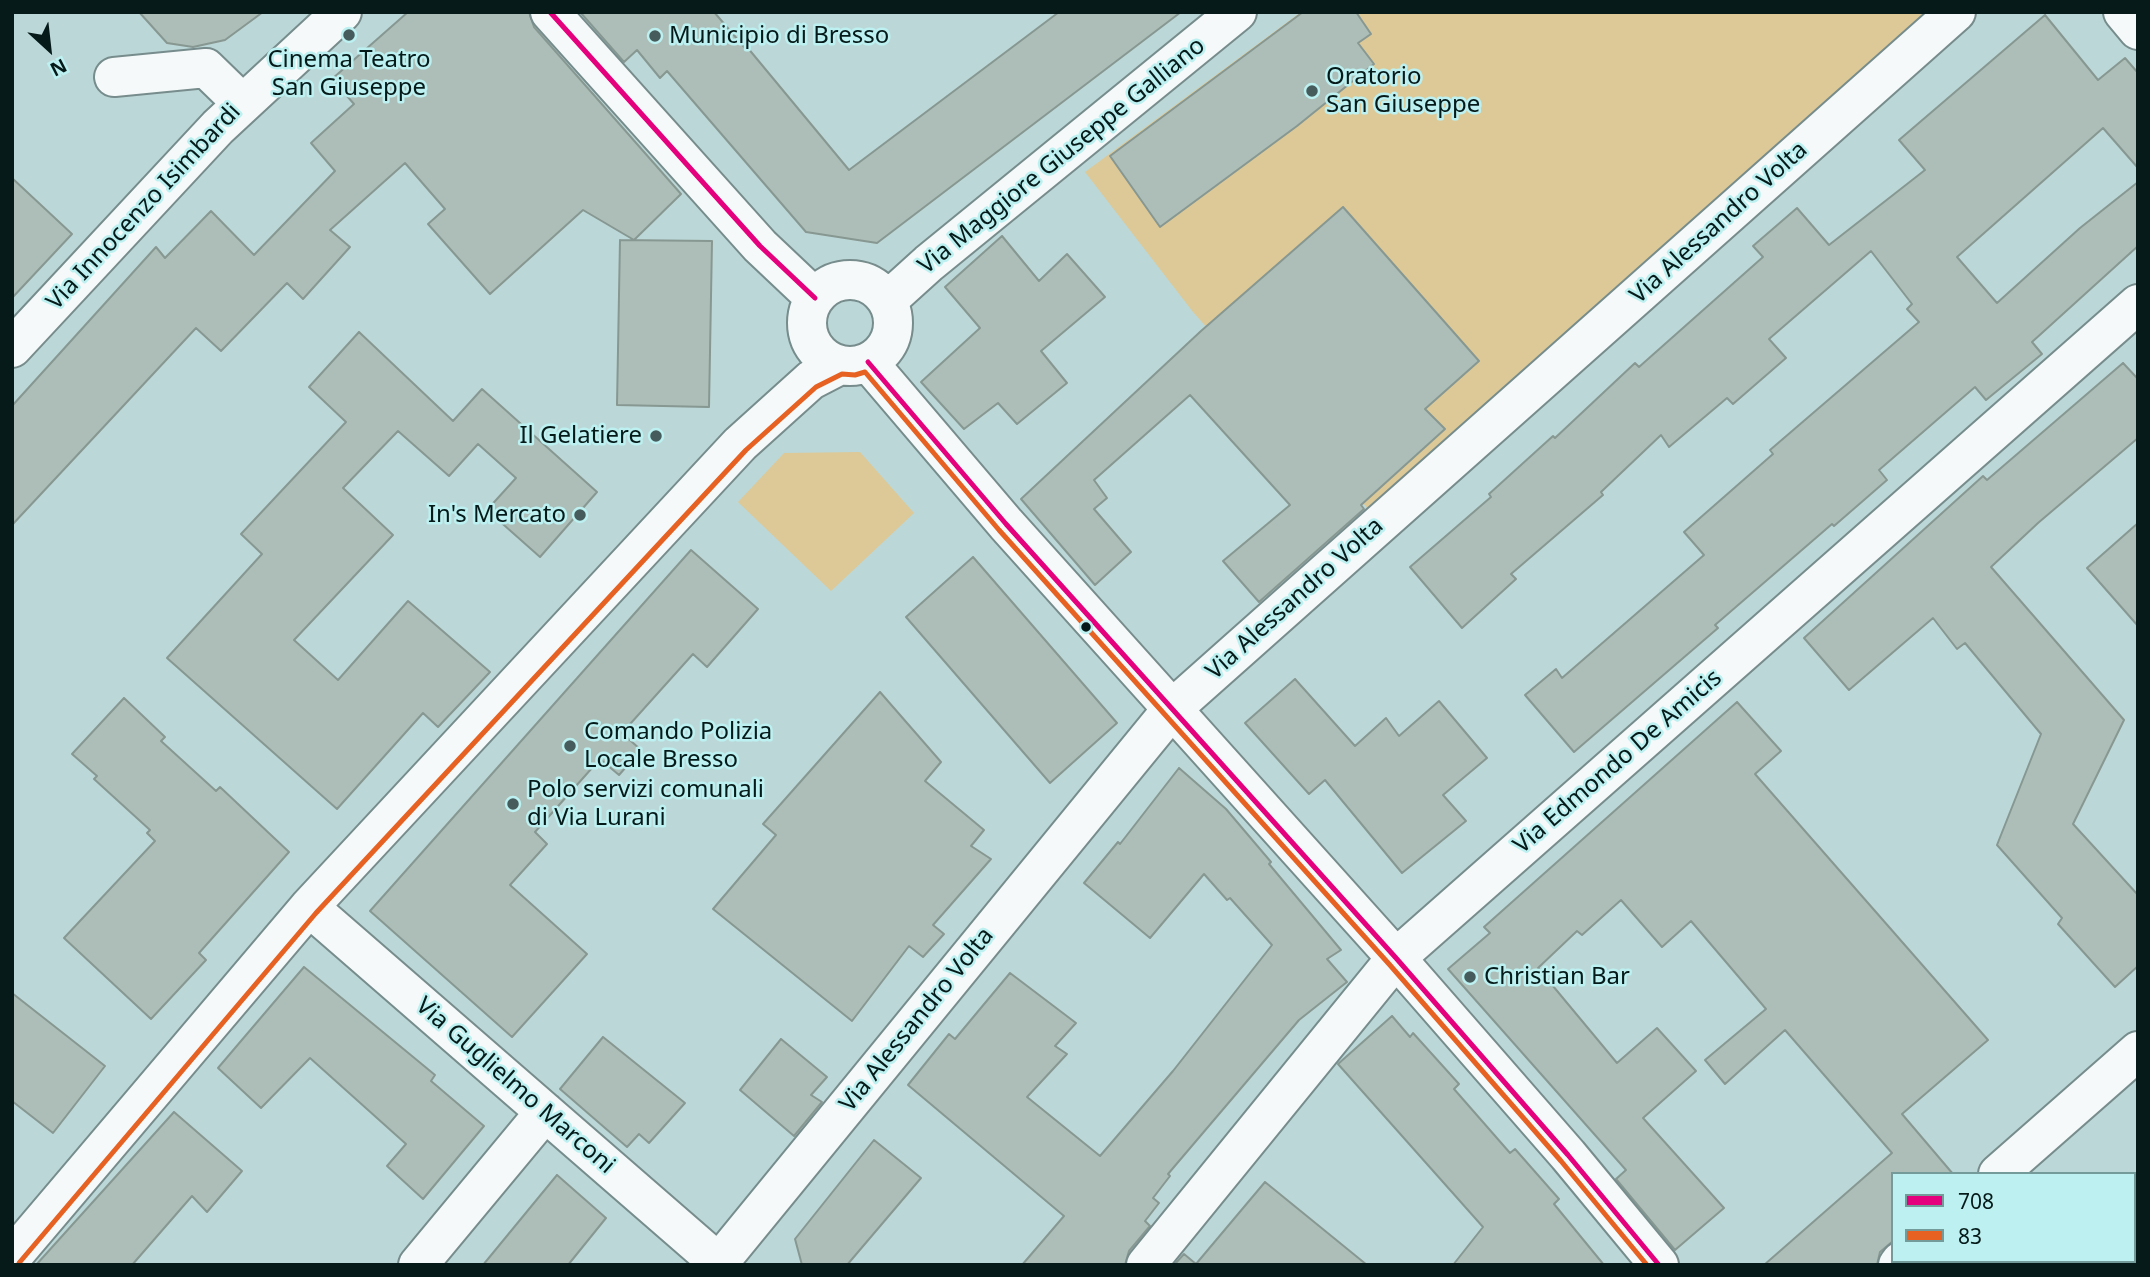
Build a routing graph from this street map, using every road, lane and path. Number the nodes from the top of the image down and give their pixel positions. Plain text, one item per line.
1 (342, 12) edge
2 (550, 12) edge
3 (1237, 12) edge
4 (1955, 12) edge
5 (2123, 12) edge
6 (2138, 30) edge
7 (114, 77) dead end
8 (242, 103) junction
9 (815, 298) junction
10 (887, 301) junction
11 (2138, 303) edge
12 (12, 348) edge
13 (854, 364) junction
14 (1172, 709) junction
15 (309, 907) junction
16 (1396, 958) junction
17 (2138, 1051) edge
18 (545, 1112) junction
19 (2000, 1172) edge
20 (12, 1257) edge
21 (719, 1264) edge
22 (418, 1265) edge
23 (1146, 1265) edge
24 (1660, 1265) edge

1 - 8 street, Via Innocenzo Isimbardi
2 - 9 street
3 - 10 street, Via Maggiore Giuseppe Galliano
4 - 14 street, Via Alessandro Volta
5 - 6 street
7 - 8 street
8 - 12 street, Via Innocenzo Isimbardi
9 - 10 street
9 - 13 street
10 - 13 street
11 - 16 street, Via Edmondo De Amicis
13 - 14 street
13 - 15 street
14 - 16 street
14 - 21 street, Via Alessandro Volta
15 - 18 street, Via Guglielmo Marconi
15 - 20 street
16 - 23 street, Via Edmondo De Amicis
16 - 24 street
17 - 19 street
18 - 21 street, Via Guglielmo Marconi
18 - 22 street

